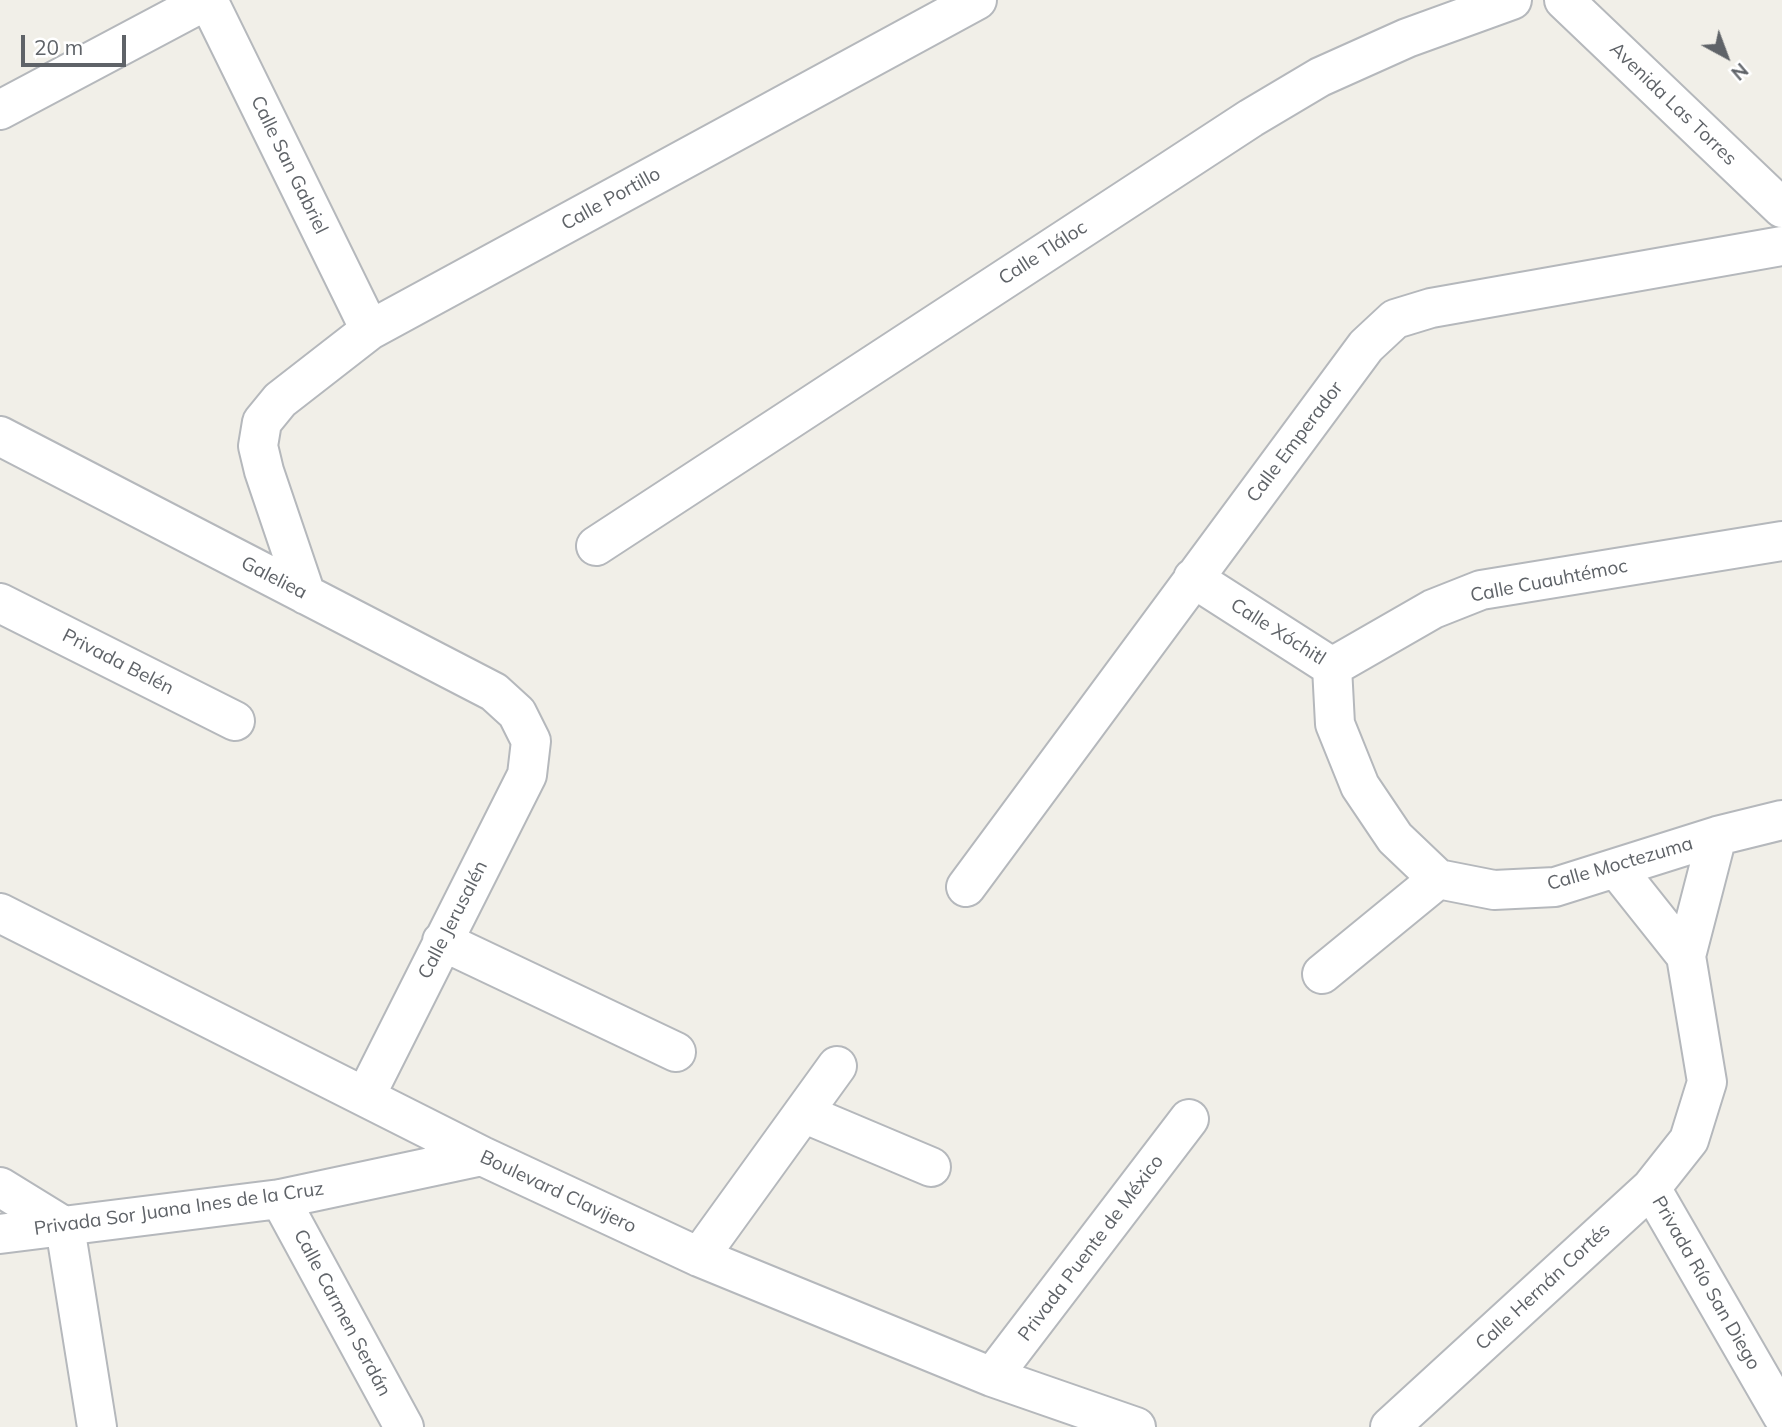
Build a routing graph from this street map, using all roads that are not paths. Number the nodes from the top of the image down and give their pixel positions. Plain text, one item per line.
1 (208, 0) edge
2 (977, 0) edge
3 (1512, 0) edge
4 (1564, 0) edge
5 (0, 110) edge
6 (1782, 208) edge
7 (1782, 246) edge
8 (370, 330) junction
9 (0, 436) edge
10 (1782, 541) edge
11 (596, 546) dead end
12 (1193, 578) junction
13 (306, 594) junction
14 (0, 603) edge
15 (1332, 667) junction
16 (235, 721) dead end
17 (531, 741) joint
18 (1782, 820) edge
19 (1729, 833) junction
20 (1782, 850) edge
21 (1616, 868) junction
22 (1438, 879) junction
23 (966, 887) dead end
24 (0, 913) edge
25 (442, 941) junction
26 (1686, 956) junction
27 (1322, 974) dead end
28 (676, 1052) dead end
29 (837, 1066) dead end
30 (365, 1097) junction
31 (803, 1113) junction
32 (1189, 1119) dead end
33 (482, 1156) junction
34 (931, 1167) dead end
35 (0, 1187) edge
36 (1651, 1188) junction
37 (280, 1199) junction
38 (65, 1227) junction
39 (0, 1234) edge
40 (699, 1257) junction
41 (992, 1377) junction
42 (1782, 1415) edge
43 (97, 1427) edge
44 (404, 1427) edge
45 (1136, 1427) edge
46 (1390, 1427) edge

1 - 5 street
1 - 8 street, Calle San Gabriel
2 - 8 street, Calle Portillo
3 - 11 street, Calle Tláloc
4 - 6 street, Avenida Las Torres
7 - 12 street, Calle Emperador
8 - 13 street, Calle Portillo
9 - 13 street, Galeliea
10 - 15 street, Calle Cuauhtémoc
12 - 15 street, Calle Xóchitl
12 - 23 street, Calle Emperador
13 - 17 street, Galeliea
14 - 16 street, Privada Belén
15 - 22 street, Calle Xóchitl
17 - 25 street, Calle Jerusalén
18 - 19 street, Calle Moctezuma
19 - 20 street
19 - 21 street, Calle Moctezuma
19 - 26 street
21 - 22 street, Calle Moctezuma
21 - 26 street
22 - 27 street
24 - 30 street, Boulevard Clavijero
25 - 28 street
25 - 30 street, Calle Jerusalén
26 - 36 street, Calle Hernán Cortés
29 - 31 street
30 - 33 street, Boulevard Clavijero
31 - 34 street
31 - 40 street
32 - 41 street, Privada Puente de México
33 - 37 street, Privada Sor Juana Ines de la Cruz
33 - 40 street, Boulevard Clavijero
35 - 38 street
36 - 42 street, Privada Río San Diego
36 - 46 street, Calle Hernán Cortés
37 - 38 street, Privada Sor Juana Ines de la Cruz
37 - 44 street, Calle Carmen Serdán
38 - 39 street, Privada Sor Juana Ines de la Cruz
38 - 43 street
40 - 41 street, Boulevard Clavijero
41 - 45 street, Boulevard Clavijero

